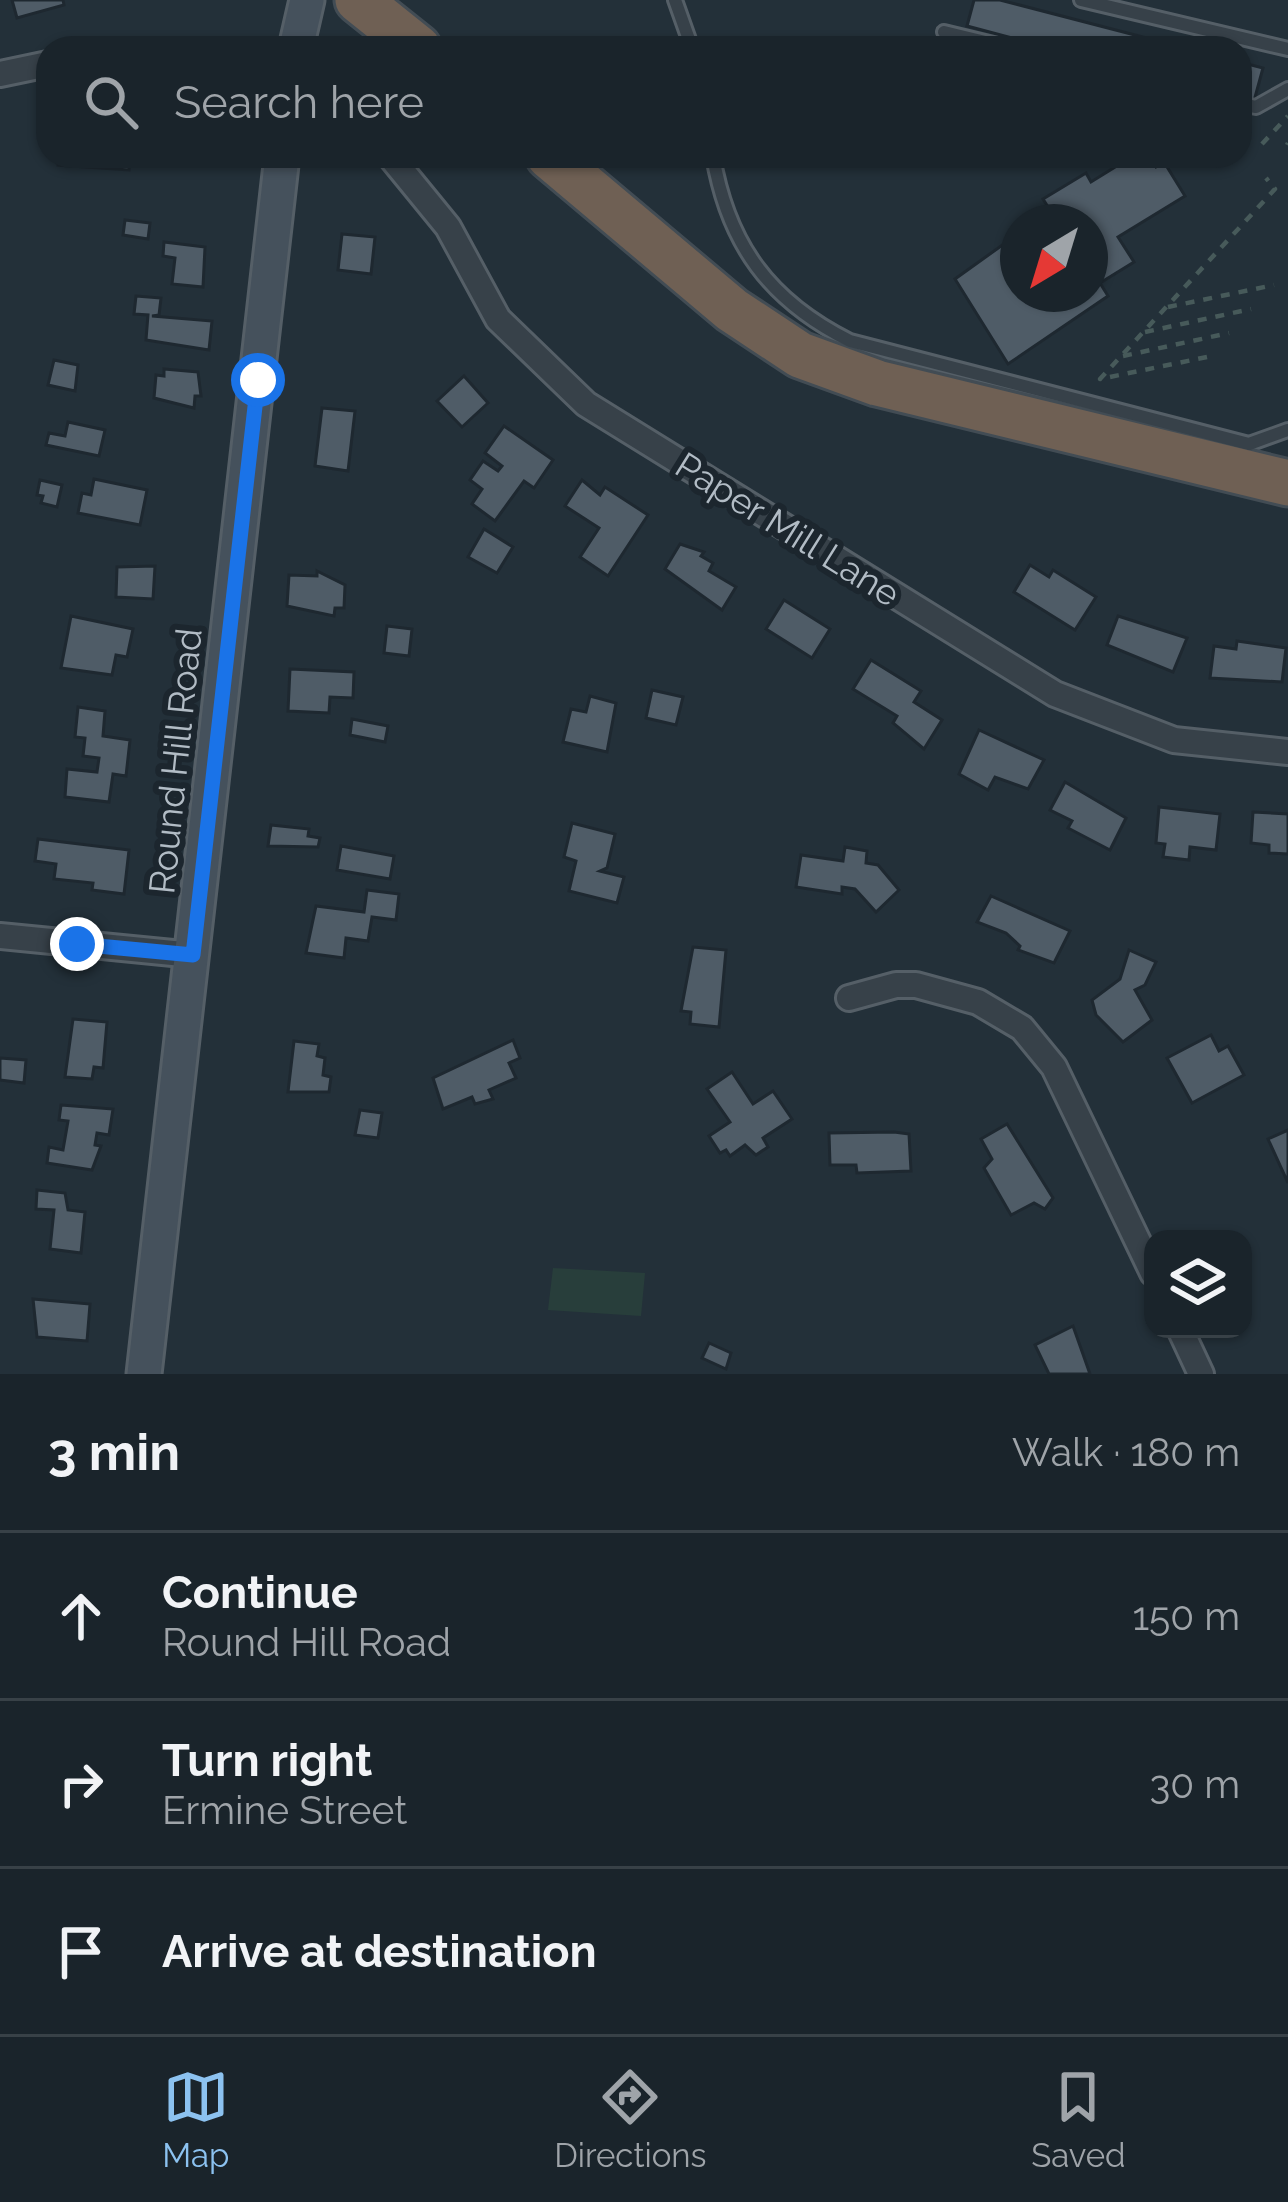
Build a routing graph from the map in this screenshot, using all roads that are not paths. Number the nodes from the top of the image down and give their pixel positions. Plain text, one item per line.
1 (307, 0) edge
2 (358, 0) edge
3 (675, 0) edge
4 (1081, 0) edge
5 (944, 32) dead end
6 (299, 36) edge
7 (403, 36) edge
8 (688, 36) edge
9 (960, 36) edge
10 (1233, 36) edge
11 (1252, 40) edge
12 (1288, 49) edge
13 (36, 65) edge
14 (3, 66) edge
15 (1288, 89) edge
16 (1252, 106) edge
17 (281, 168) edge
18 (401, 168) edge
19 (563, 168) edge
20 (714, 168) edge
21 (1288, 430) edge
22 (1288, 483) edge
23 (1288, 752) edge
24 (0, 936) edge
25 (193, 955) junction
26 (849, 998) dead end
27 (1144, 1254) edge
28 (1184, 1338) edge
29 (144, 1374) edge
30 (1201, 1374) edge

1 - 6 main road
2 - 7 highway
3 - 8 lane
4 - 10 lane
5 - 9 lane
11 - 12 lane
13 - 14 street
15 - 16 lane
17 - 25 main road, Round Hill Road
18 - 23 street, Paper Mill Lane
19 - 22 highway
20 - 21 lane
24 - 25 street
25 - 29 main road, Round Hill Road
26 - 27 street
28 - 30 street

